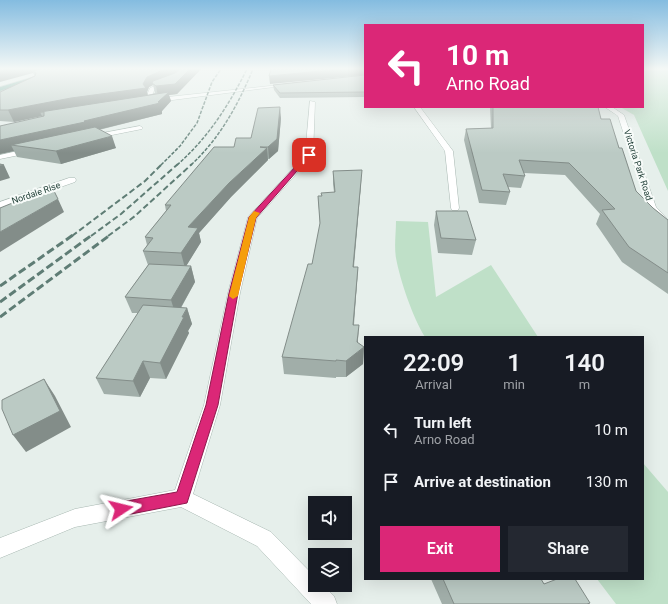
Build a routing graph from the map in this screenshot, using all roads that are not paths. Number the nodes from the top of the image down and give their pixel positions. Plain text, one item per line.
1 (153, 97) edge
2 (180, 97) edge
3 (156, 100) junction
4 (149, 101) edge
5 (312, 102) dead end
6 (418, 108) edge
7 (610, 108) edge
8 (140, 128) dead end
9 (82, 139) edge
10 (37, 148) edge
11 (0, 157) edge
12 (72, 180) dead end
13 (0, 205) edge
14 (455, 208) dead end
15 (668, 226) edge
16 (182, 498) junction
17 (0, 548) edge
18 (326, 604) edge

1 - 3 street
2 - 3 street
3 - 4 street
5 - 16 street
6 - 14 street
7 - 15 street, Victoria Park Road
8 - 9 street
10 - 11 street
12 - 13 street, Nordale Rise
16 - 17 street
16 - 18 street

